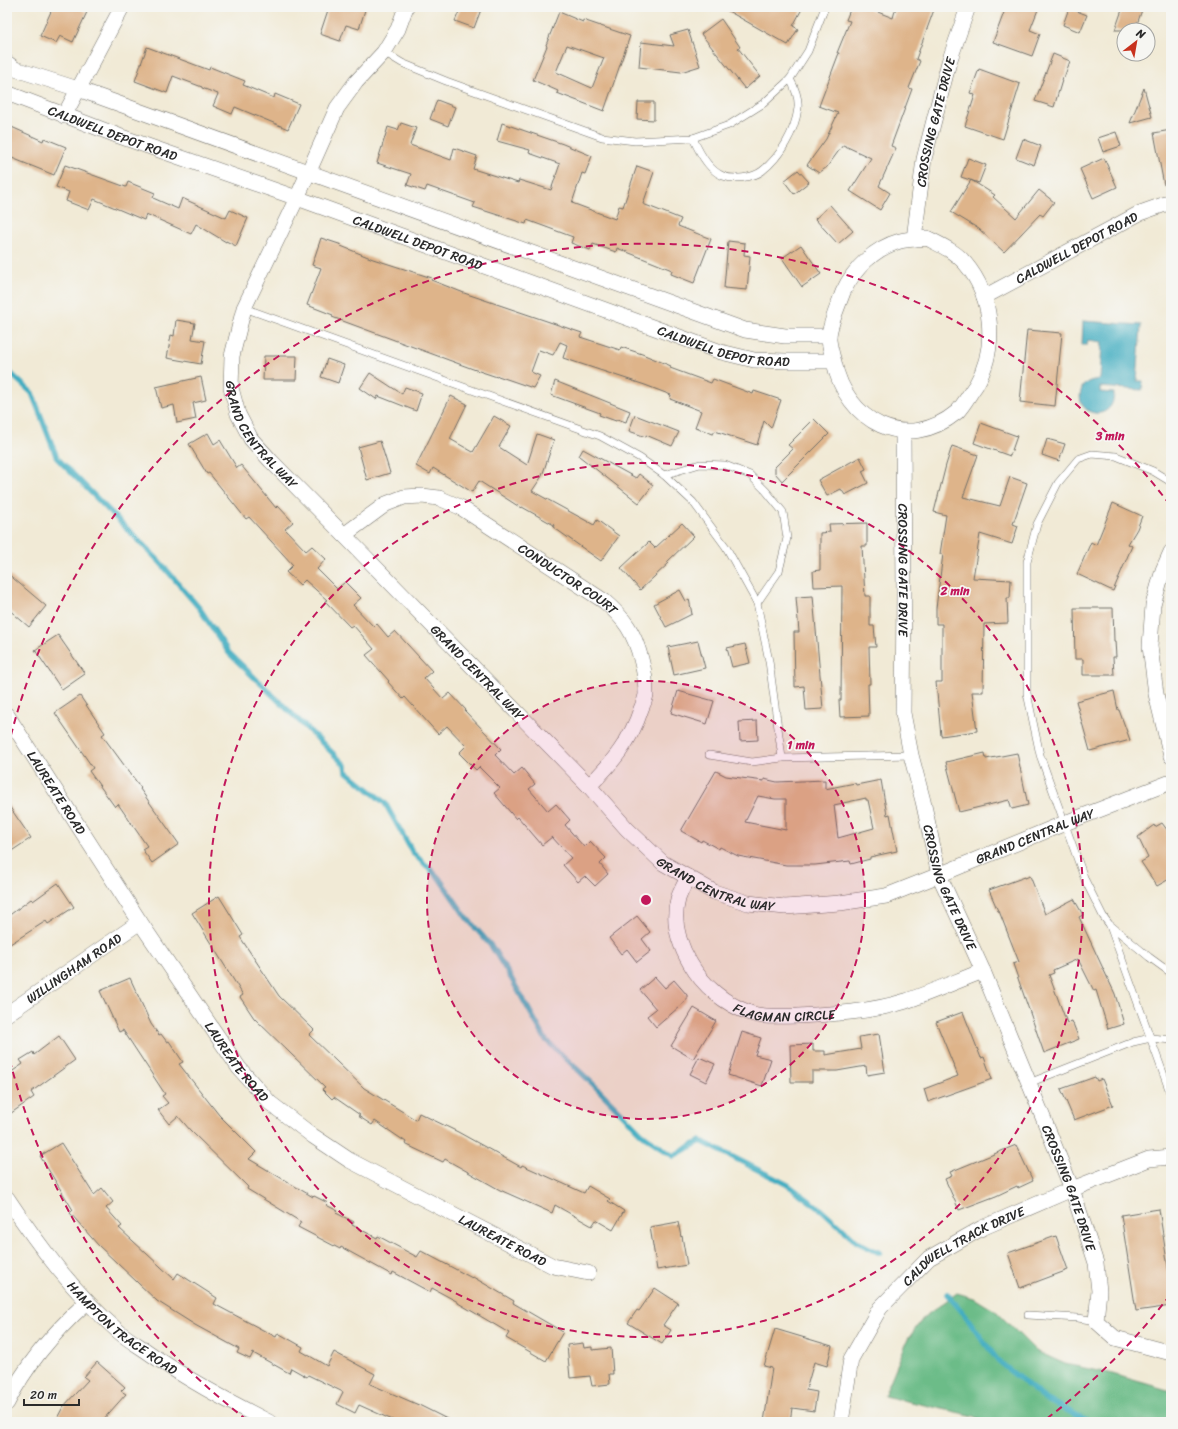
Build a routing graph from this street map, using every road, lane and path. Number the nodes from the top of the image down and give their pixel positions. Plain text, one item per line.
1 (122, 7) edge
2 (406, 7) edge
3 (825, 7) edge
4 (968, 7) edge
5 (384, 52) junction
6 (7, 62) edge
7 (790, 79) junction
8 (78, 89) junction
9 (7, 93) edge
10 (64, 116) junction
11 (693, 138) junction
12 (308, 173) junction
13 (297, 198) junction
14 (1171, 202) edge
15 (914, 239) junction
16 (984, 297) junction
17 (244, 308) junction
18 (829, 336) junction
19 (833, 361) junction
20 (903, 432) junction
21 (664, 475) junction
22 (1171, 482) edge
23 (344, 535) junction
24 (1171, 552) edge
25 (757, 603) junction
26 (7, 715) edge
27 (709, 755) dead end
28 (911, 755) junction
29 (1171, 756) edge
30 (782, 758) junction
31 (1171, 782) edge
32 (589, 786) junction
33 (1065, 823) junction
34 (939, 875) junction
35 (688, 877) junction
36 (140, 922) junction
37 (1109, 924) junction
38 (983, 971) junction
39 (1171, 973) edge
40 (7, 1014) edge
41 (1151, 1038) junction
42 (1171, 1040) edge
43 (1029, 1083) junction
44 (1171, 1095) edge
45 (1171, 1157) edge
46 (1072, 1189) junction
47 (7, 1198) edge
48 (588, 1273) dead end
49 (87, 1302) junction
50 (1028, 1315) dead end
51 (1096, 1321) junction
52 (1171, 1353) edge
53 (7, 1403) edge
54 (269, 1422) edge
55 (841, 1422) edge

1 - 8 street
2 - 5 street, GRAND CENTRAL WAY
3 - 7 lane
4 - 15 street, CROSSING GATE DRIVE
5 - 11 lane
5 - 12 street, GRAND CENTRAL WAY
6 - 8 street, CALDWELL DEPOT ROAD
7 - 11 lane
7 - 11 lane
8 - 10 street
8 - 12 street, CALDWELL DEPOT ROAD
9 - 10 street, CALDWELL DEPOT ROAD
10 - 13 street, CALDWELL DEPOT ROAD
12 - 13 street, GRAND CENTRAL WAY
12 - 18 street, CALDWELL DEPOT ROAD
13 - 17 street, GRAND CENTRAL WAY
13 - 19 street, CALDWELL DEPOT ROAD
14 - 16 street, CALDWELL DEPOT ROAD
15 - 16 street
15 - 18 street
16 - 20 street
17 - 21 lane
17 - 23 street, GRAND CENTRAL WAY
18 - 19 street
19 - 20 street
20 - 28 street, CROSSING GATE DRIVE
21 - 25 lane
21 - 25 lane
22 - 33 lane
23 - 32 street, GRAND CENTRAL WAY
23 - 32 street, CONDUCTOR COURT
24 - 29 street
25 - 30 lane
26 - 36 street, LAUREATE ROAD
27 - 30 lane
28 - 30 lane
28 - 34 street, CROSSING GATE DRIVE
31 - 33 street, GRAND CENTRAL WAY
32 - 35 street, GRAND CENTRAL WAY
33 - 34 street, GRAND CENTRAL WAY
33 - 37 lane
34 - 35 street, GRAND CENTRAL WAY
34 - 38 street, CROSSING GATE DRIVE
35 - 38 street, FLAGMAN CIRCLE
36 - 40 street, WILLINGHAM ROAD
36 - 48 street, LAUREATE ROAD
37 - 39 lane
37 - 41 lane
38 - 43 street, CROSSING GATE DRIVE
41 - 42 lane
41 - 43 lane
41 - 44 lane
43 - 46 street, CROSSING GATE DRIVE
45 - 46 street, CALDWELL TRACK DRIVE
46 - 51 street, CROSSING GATE DRIVE
46 - 55 street, CALDWELL TRACK DRIVE
47 - 49 street, HAMPTON TRACE ROAD
49 - 53 street
49 - 54 street, HAMPTON TRACE ROAD
50 - 51 lane
51 - 52 street

